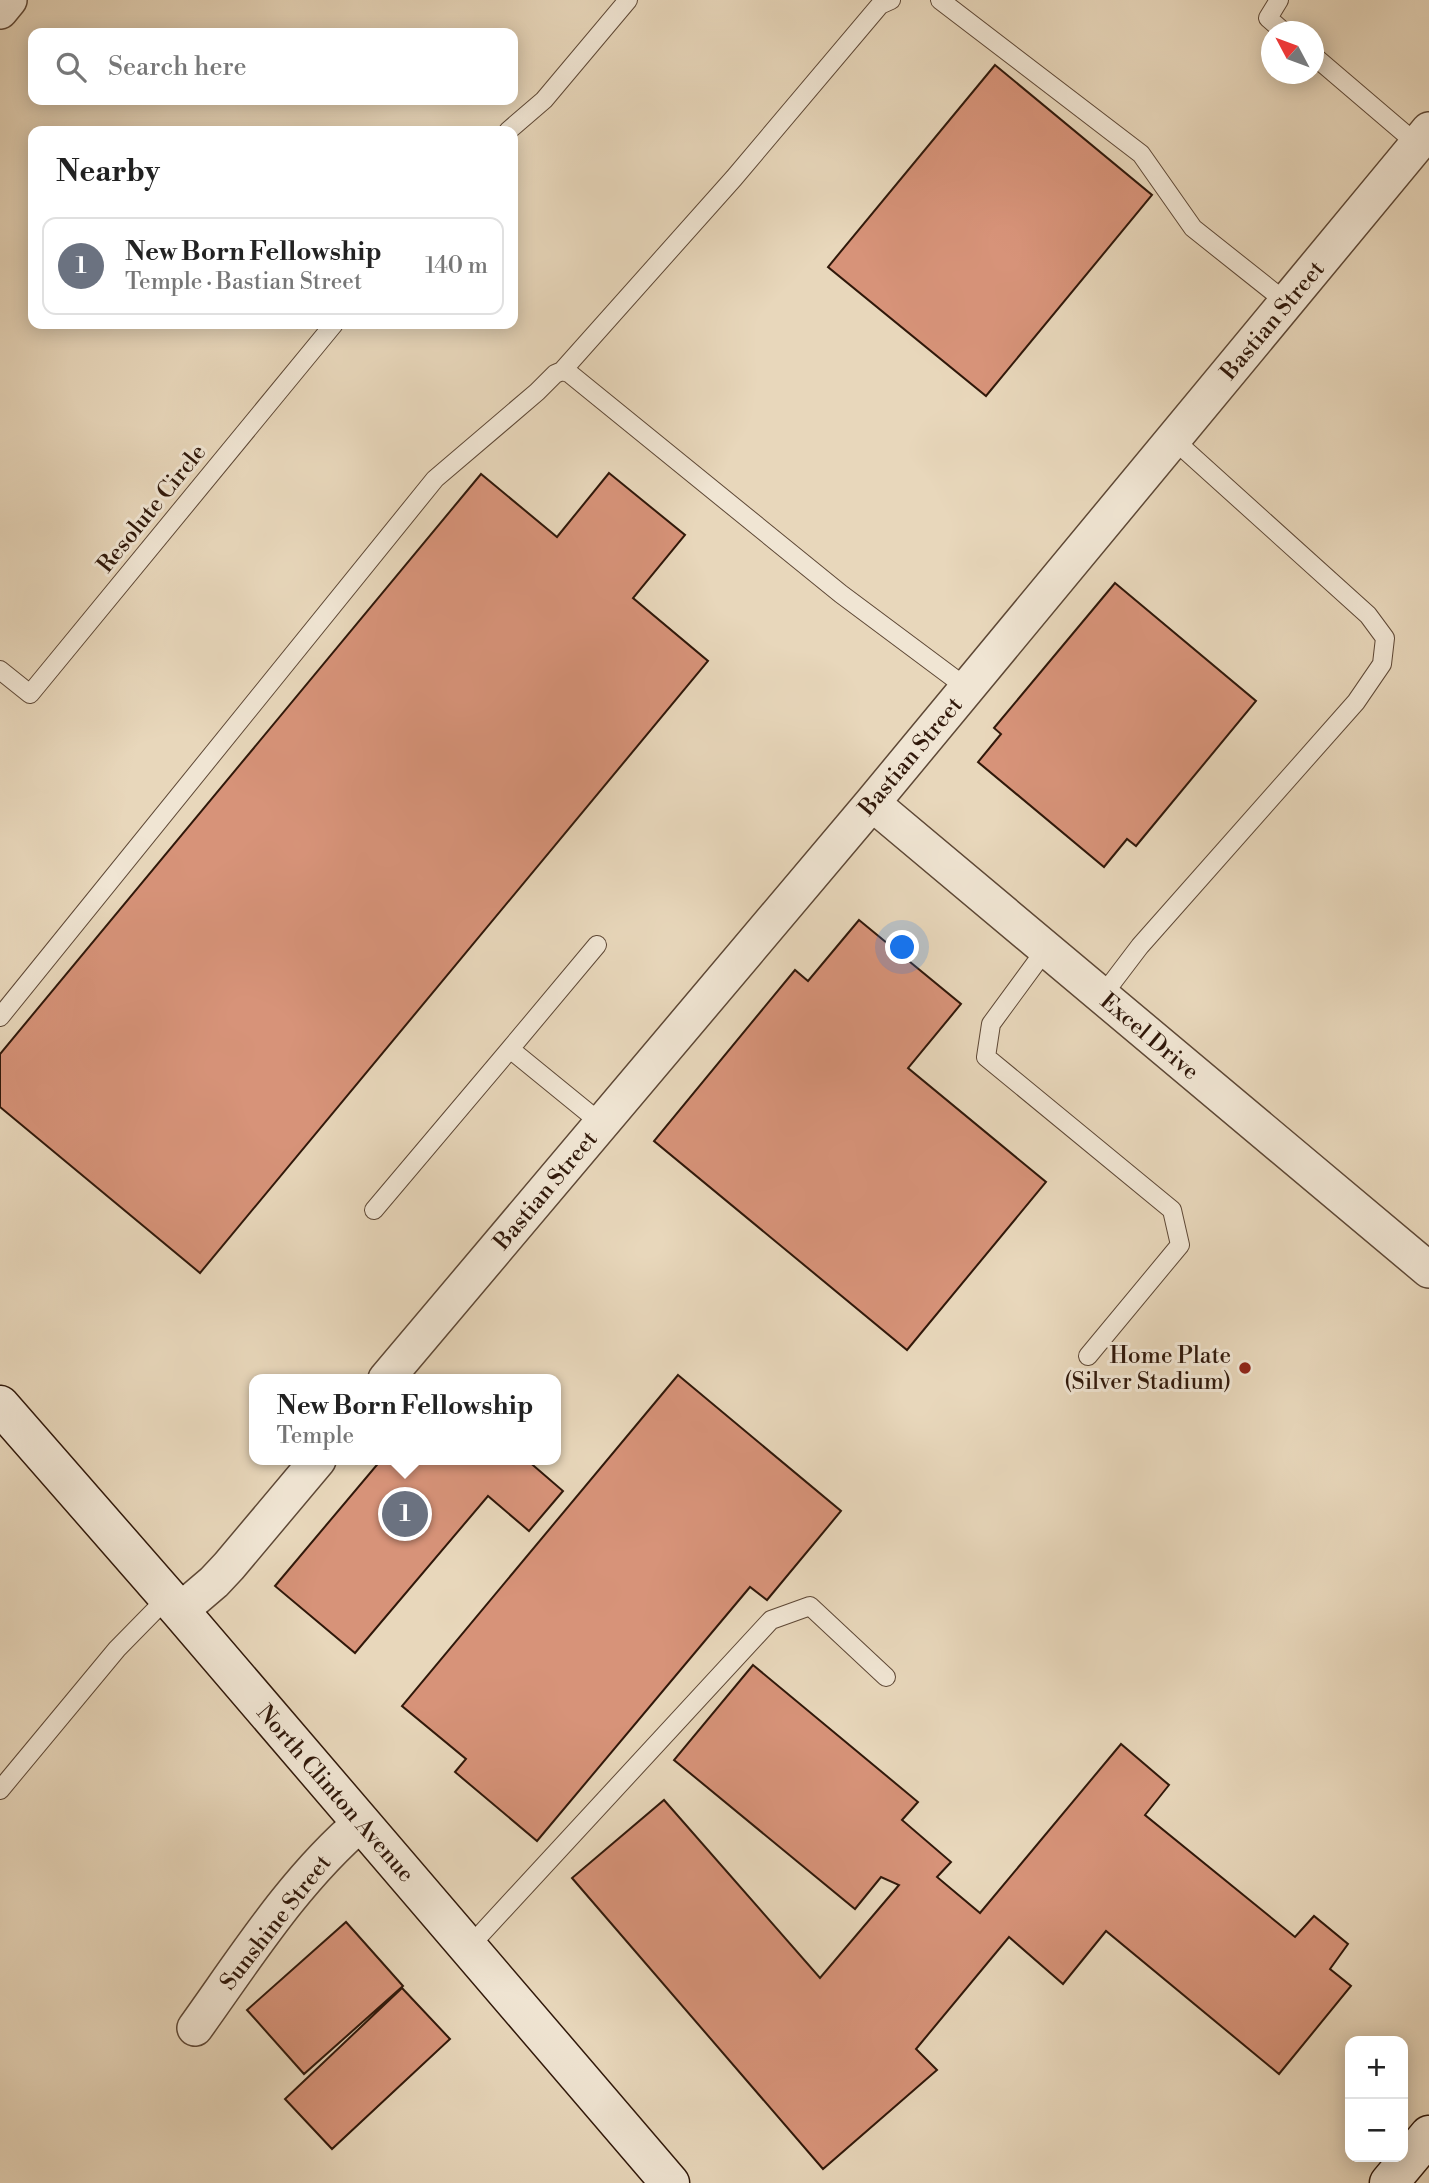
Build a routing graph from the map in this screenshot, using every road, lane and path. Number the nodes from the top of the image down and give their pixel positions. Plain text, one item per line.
1 (9, 0) edge
2 (628, 0) edge
3 (891, 0) edge
4 (940, 0) edge
5 (1279, 0) edge
6 (0, 11) edge
7 (1271, 21) edge
8 (1324, 64) edge
9 (514, 126) edge
10 (1423, 137) edge
11 (1286, 302) junction
12 (330, 329) edge
13 (562, 371) junction
14 (1174, 439) junction
15 (0, 670) edge
16 (967, 688) junction
17 (872, 803) junction
18 (597, 945) dead end
19 (1046, 949) junction
20 (1102, 996) junction
21 (0, 1017) edge
22 (510, 1049) junction
23 (602, 1124) junction
24 (374, 1210) dead end
25 (1429, 1270) edge
26 (1088, 1356) dead end
27 (390, 1374) edge
28 (0, 1405) edge
29 (314, 1465) edge
30 (174, 1604) junction
31 (886, 1677) dead end
32 (0, 1790) edge
33 (362, 1822) junction
34 (469, 1947) junction
35 (195, 2028) dead end
36 (1429, 2135) edge
37 (670, 2183) edge
38 (1390, 2183) edge

1 - 6 street
2 - 9 lane
3 - 13 lane
4 - 11 lane
5 - 7 lane
8 - 10 lane
10 - 11 street, Bastian Street
11 - 14 street, Bastian Street
12 - 15 lane, Resolute Circle
13 - 16 lane
13 - 21 lane
14 - 16 street, Bastian Street
14 - 20 lane
16 - 17 street, Bastian Street
17 - 19 street, Excel Drive
17 - 23 street, Bastian Street
18 - 22 lane
19 - 20 street, Excel Drive
19 - 26 lane
20 - 25 street, Excel Drive
22 - 23 lane
22 - 24 lane
23 - 27 street, Bastian Street
28 - 30 street, North Clinton Avenue
29 - 30 street
30 - 32 lane
30 - 33 street, North Clinton Avenue
31 - 34 lane
33 - 34 street, North Clinton Avenue
33 - 35 street, Sunshine Street
34 - 37 street, North Clinton Avenue
36 - 38 street

